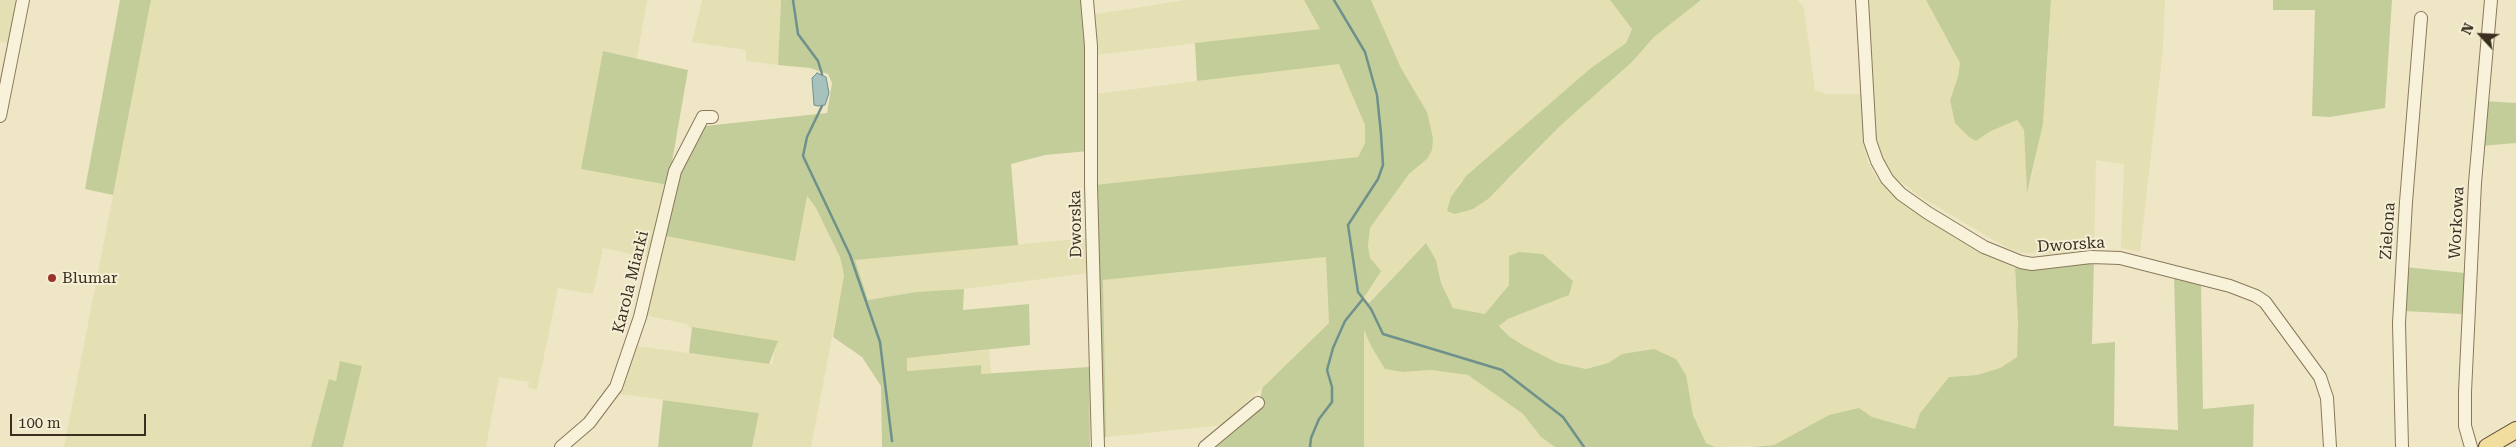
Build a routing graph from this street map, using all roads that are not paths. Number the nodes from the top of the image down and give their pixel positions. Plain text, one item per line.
1 (23, 0) edge
2 (1087, 0) edge
3 (1862, 0) edge
4 (2490, 0) edge
5 (2421, 18) dead end
6 (0, 116) edge
7 (712, 117) dead end
8 (1258, 403) dead end
9 (2516, 430) edge
10 (561, 447) edge
11 (1098, 447) edge
12 (1205, 447) edge
13 (2330, 447) edge
14 (2402, 447) edge
15 (2471, 447) edge
16 (2487, 447) edge

1 - 6 street
2 - 11 street, Dworska
3 - 13 street, Dworska
4 - 15 street, Workowa
5 - 14 street, Zielona
7 - 10 street, Karola Miarki
8 - 12 street
9 - 16 main road

